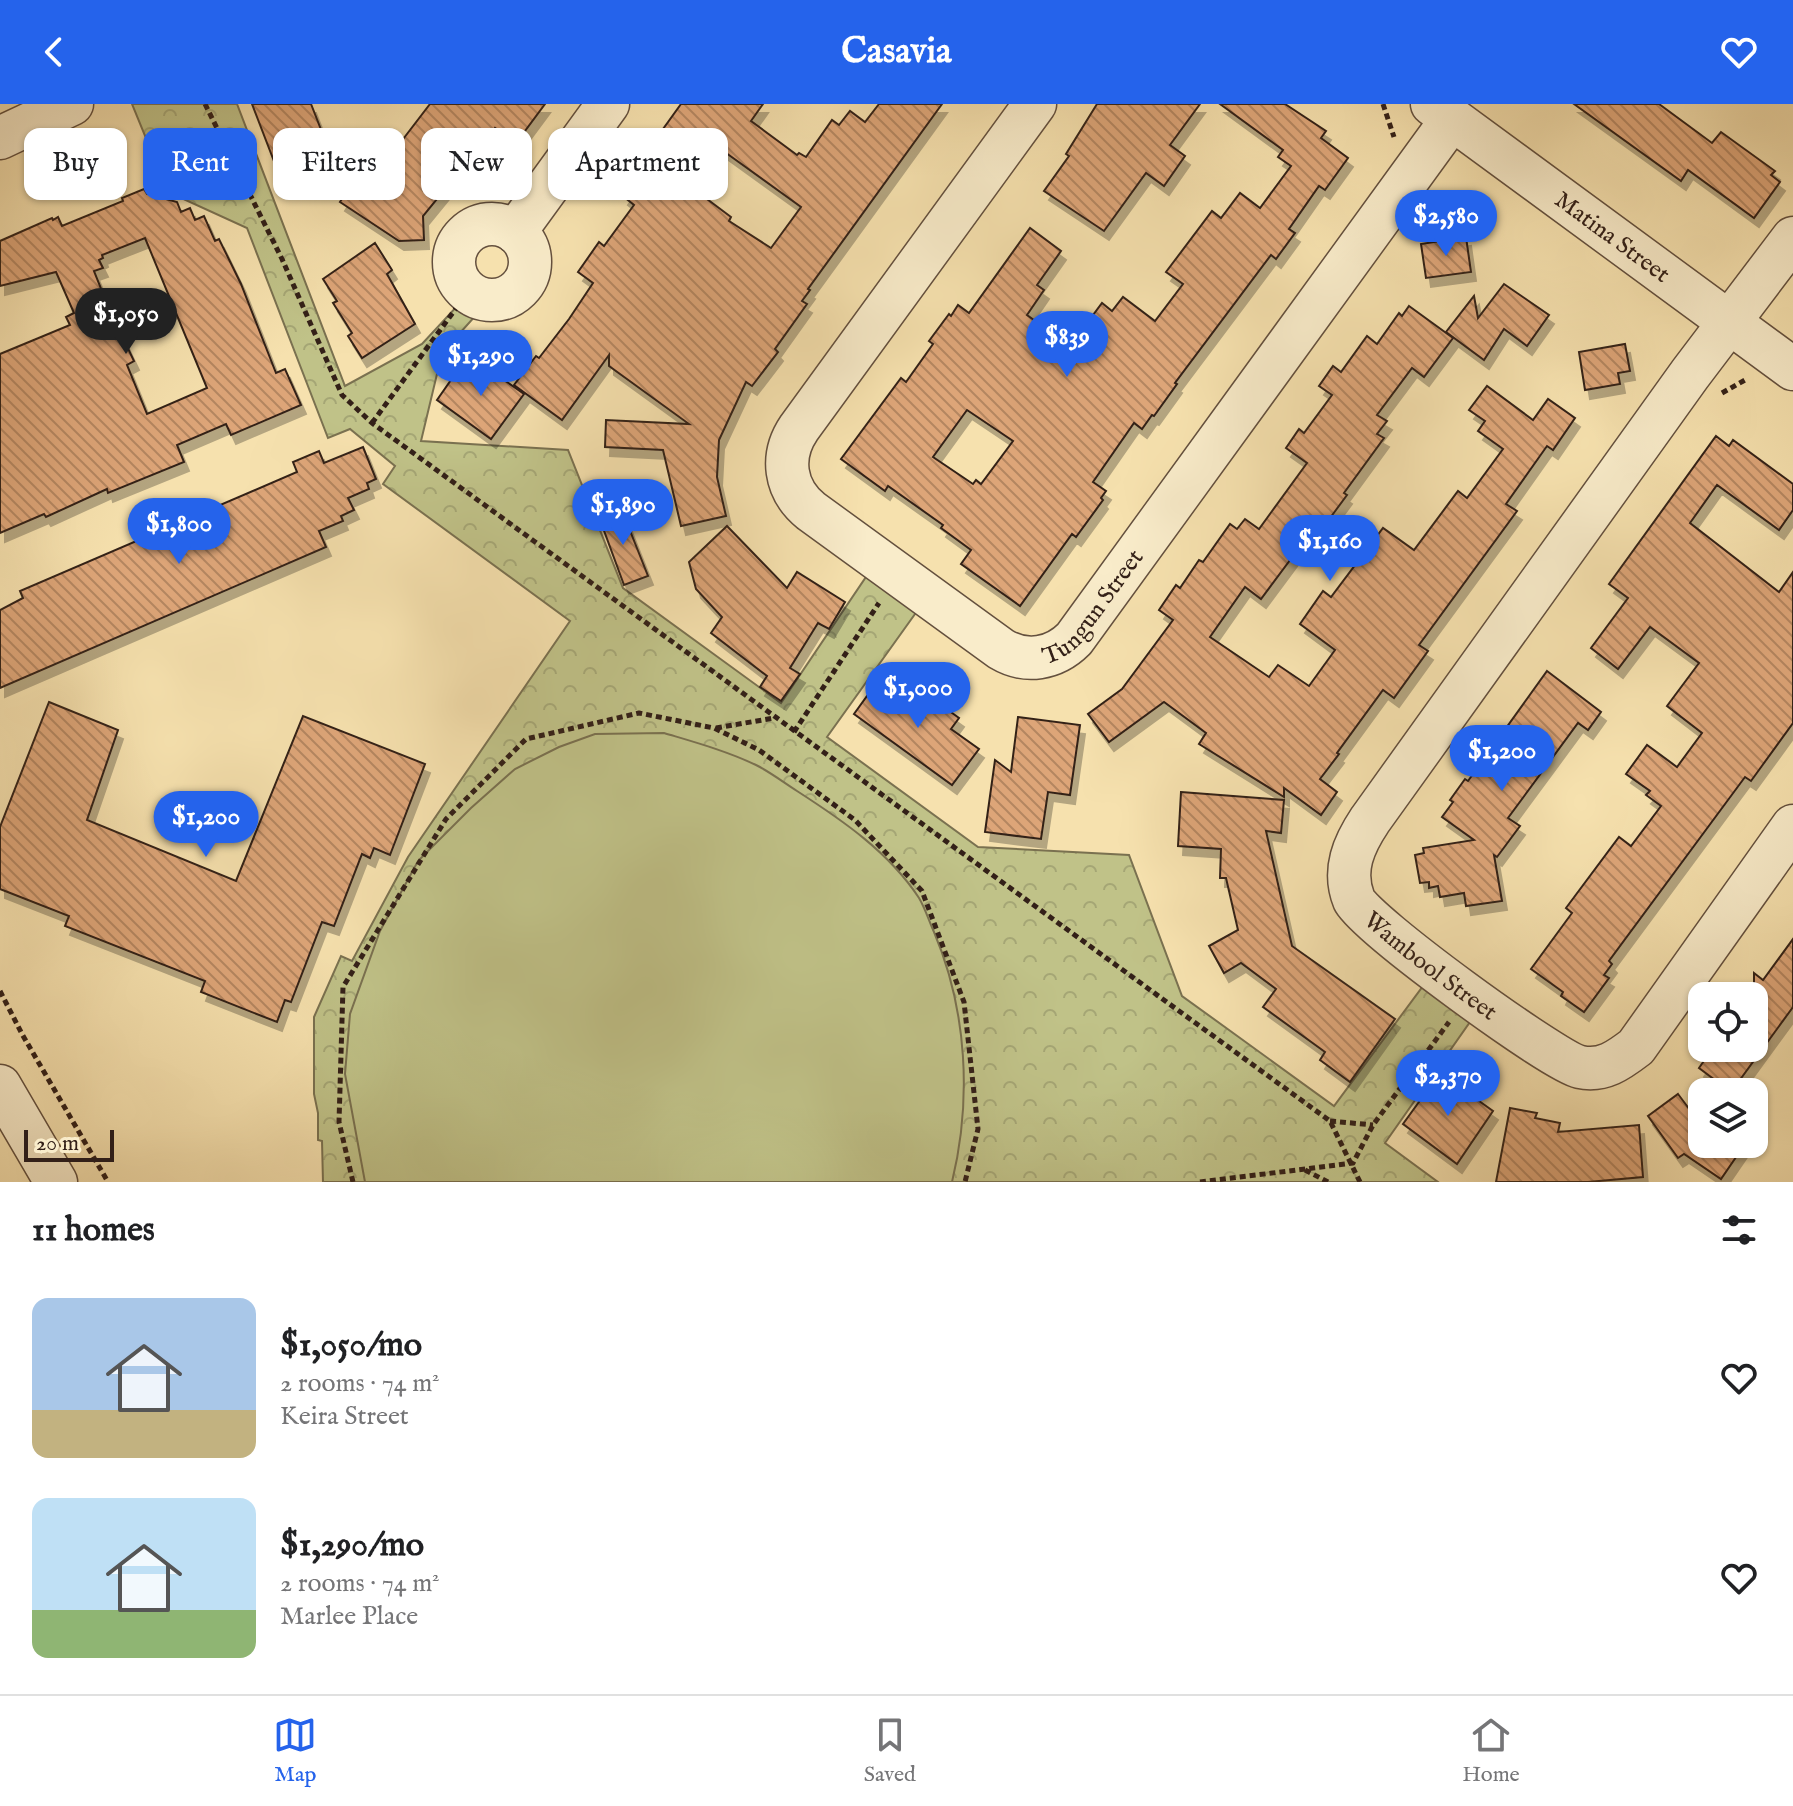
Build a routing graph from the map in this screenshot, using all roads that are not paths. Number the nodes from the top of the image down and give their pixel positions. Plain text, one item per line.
1 (72, 104) edge
2 (608, 104) edge
3 (1035, 104) edge
4 (1442, 111) edge
5 (0, 138) edge
6 (1793, 238) edge
7 (468, 292) road end
8 (1730, 323) junction
9 (1776, 377) edge
10 (1793, 826) edge
11 (0, 1086) edge
12 (56, 1182) edge

1 - 5 street
2 - 7 street
3 - 4 street, Tungun Street
4 - 8 street, Matina Street
6 - 8 street, Wambool Street
8 - 9 street, Matina Street
8 - 10 street, Wambool Street
11 - 12 street

